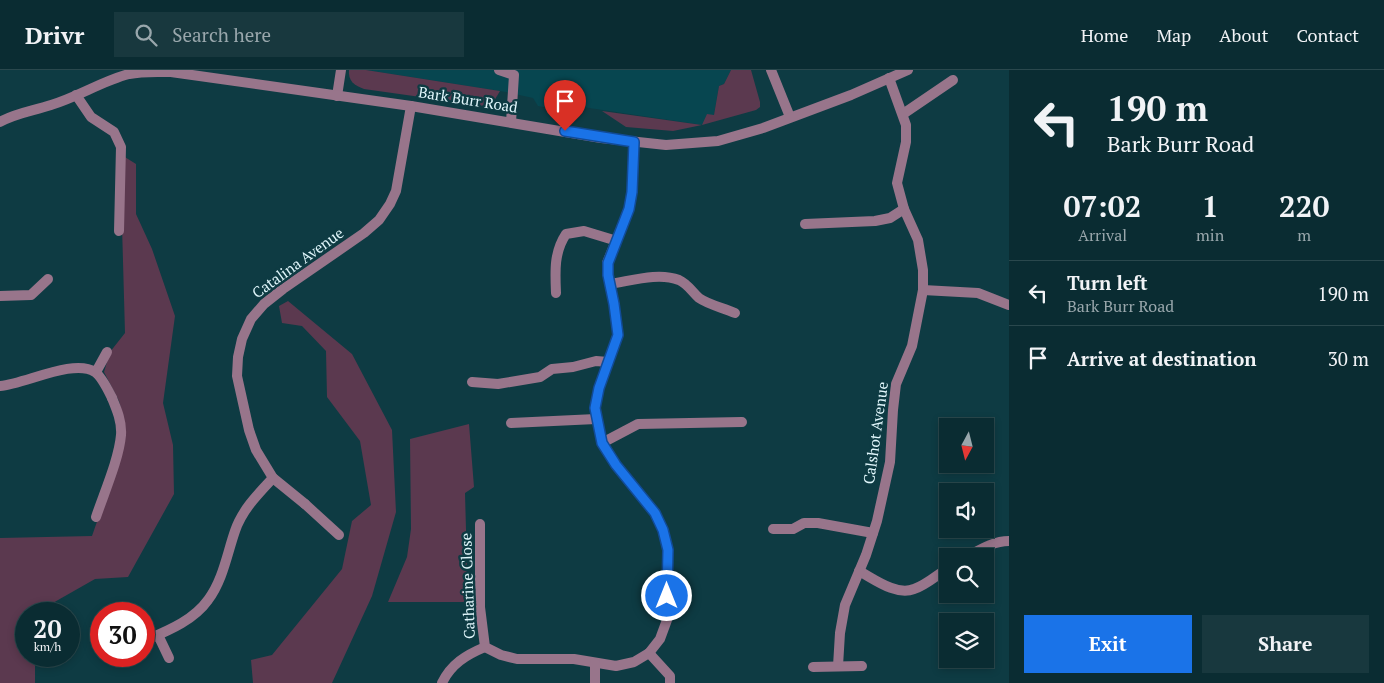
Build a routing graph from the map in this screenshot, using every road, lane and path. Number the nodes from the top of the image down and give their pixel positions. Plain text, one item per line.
1 (341, 70) edge
2 (499, 70) edge
3 (772, 70) edge
4 (908, 70) edge
5 (221, 75) edge
6 (889, 78) junction
7 (952, 80) dead end
8 (76, 96) junction
9 (337, 96) junction
10 (411, 106) junction
11 (903, 114) junction
12 (790, 117) junction
13 (0, 122) edge
14 (511, 122) junction
15 (634, 142) junction
16 (904, 209) junction
17 (804, 224) dead end
18 (119, 231) dead end
19 (617, 241) junction
20 (48, 279) dead end
21 (610, 284) junction
22 (923, 290) junction
23 (556, 293) dead end
24 (0, 296) edge
25 (1009, 305) edge
26 (735, 313) dead end
27 (106, 352) dead end
28 (608, 362) junction
29 (96, 372) junction
30 (472, 382) dead end
31 (0, 386) edge
32 (596, 419) junction
33 (742, 422) dead end
34 (511, 423) dead end
35 (602, 443) junction
36 (273, 478) junction
37 (96, 517) dead end
38 (480, 524) dead end
39 (773, 529) dead end
40 (873, 533) junction
41 (339, 535) dead end
42 (1009, 541) edge
43 (982, 548) edge
44 (859, 571) junction
45 (939, 574) edge
46 (158, 635) junction
47 (155, 636) edge
48 (485, 647) junction
49 (649, 653) junction
50 (169, 658) dead end
51 (595, 664) junction
52 (838, 666) junction
53 (862, 666) dead end
54 (813, 667) dead end
55 (442, 683) edge
56 (596, 683) edge
57 (670, 683) edge

1 - 9 street
2 - 14 street
3 - 12 street
4 - 6 street, Bark Burr Road
5 - 8 street, Bark Burr Road
5 - 9 street, Bark Burr Road
6 - 11 street, Calshot Avenue
6 - 12 street, Bark Burr Road
7 - 11 street
8 - 13 street, Bark Burr Road
8 - 18 street
9 - 10 street, Bark Burr Road
10 - 14 street, Bark Burr Road
10 - 36 street, Catalina Avenue
11 - 16 street, Calshot Avenue
12 - 15 street, Bark Burr Road
14 - 15 street, Bark Burr Road
15 - 19 street
16 - 17 street
16 - 22 street, Calshot Avenue
19 - 21 street
19 - 23 street
20 - 24 street
21 - 26 street
21 - 28 street
22 - 25 street
22 - 40 street, Calshot Avenue
27 - 29 street
28 - 30 street
28 - 32 street
29 - 31 street
29 - 37 street
32 - 34 street
32 - 35 street
33 - 35 street
35 - 49 street
36 - 41 street, Catalina Avenue
36 - 46 street
38 - 48 street, Catharine Close
39 - 40 street
40 - 44 street, Calshot Avenue
42 - 43 street
44 - 45 street
44 - 52 street, Calshot Avenue
46 - 47 street
46 - 50 street
48 - 51 street, Catharine Close
48 - 55 street, Catharine Close
49 - 51 street, Catharine Close
49 - 57 street
51 - 56 street
52 - 53 street
52 - 54 street

